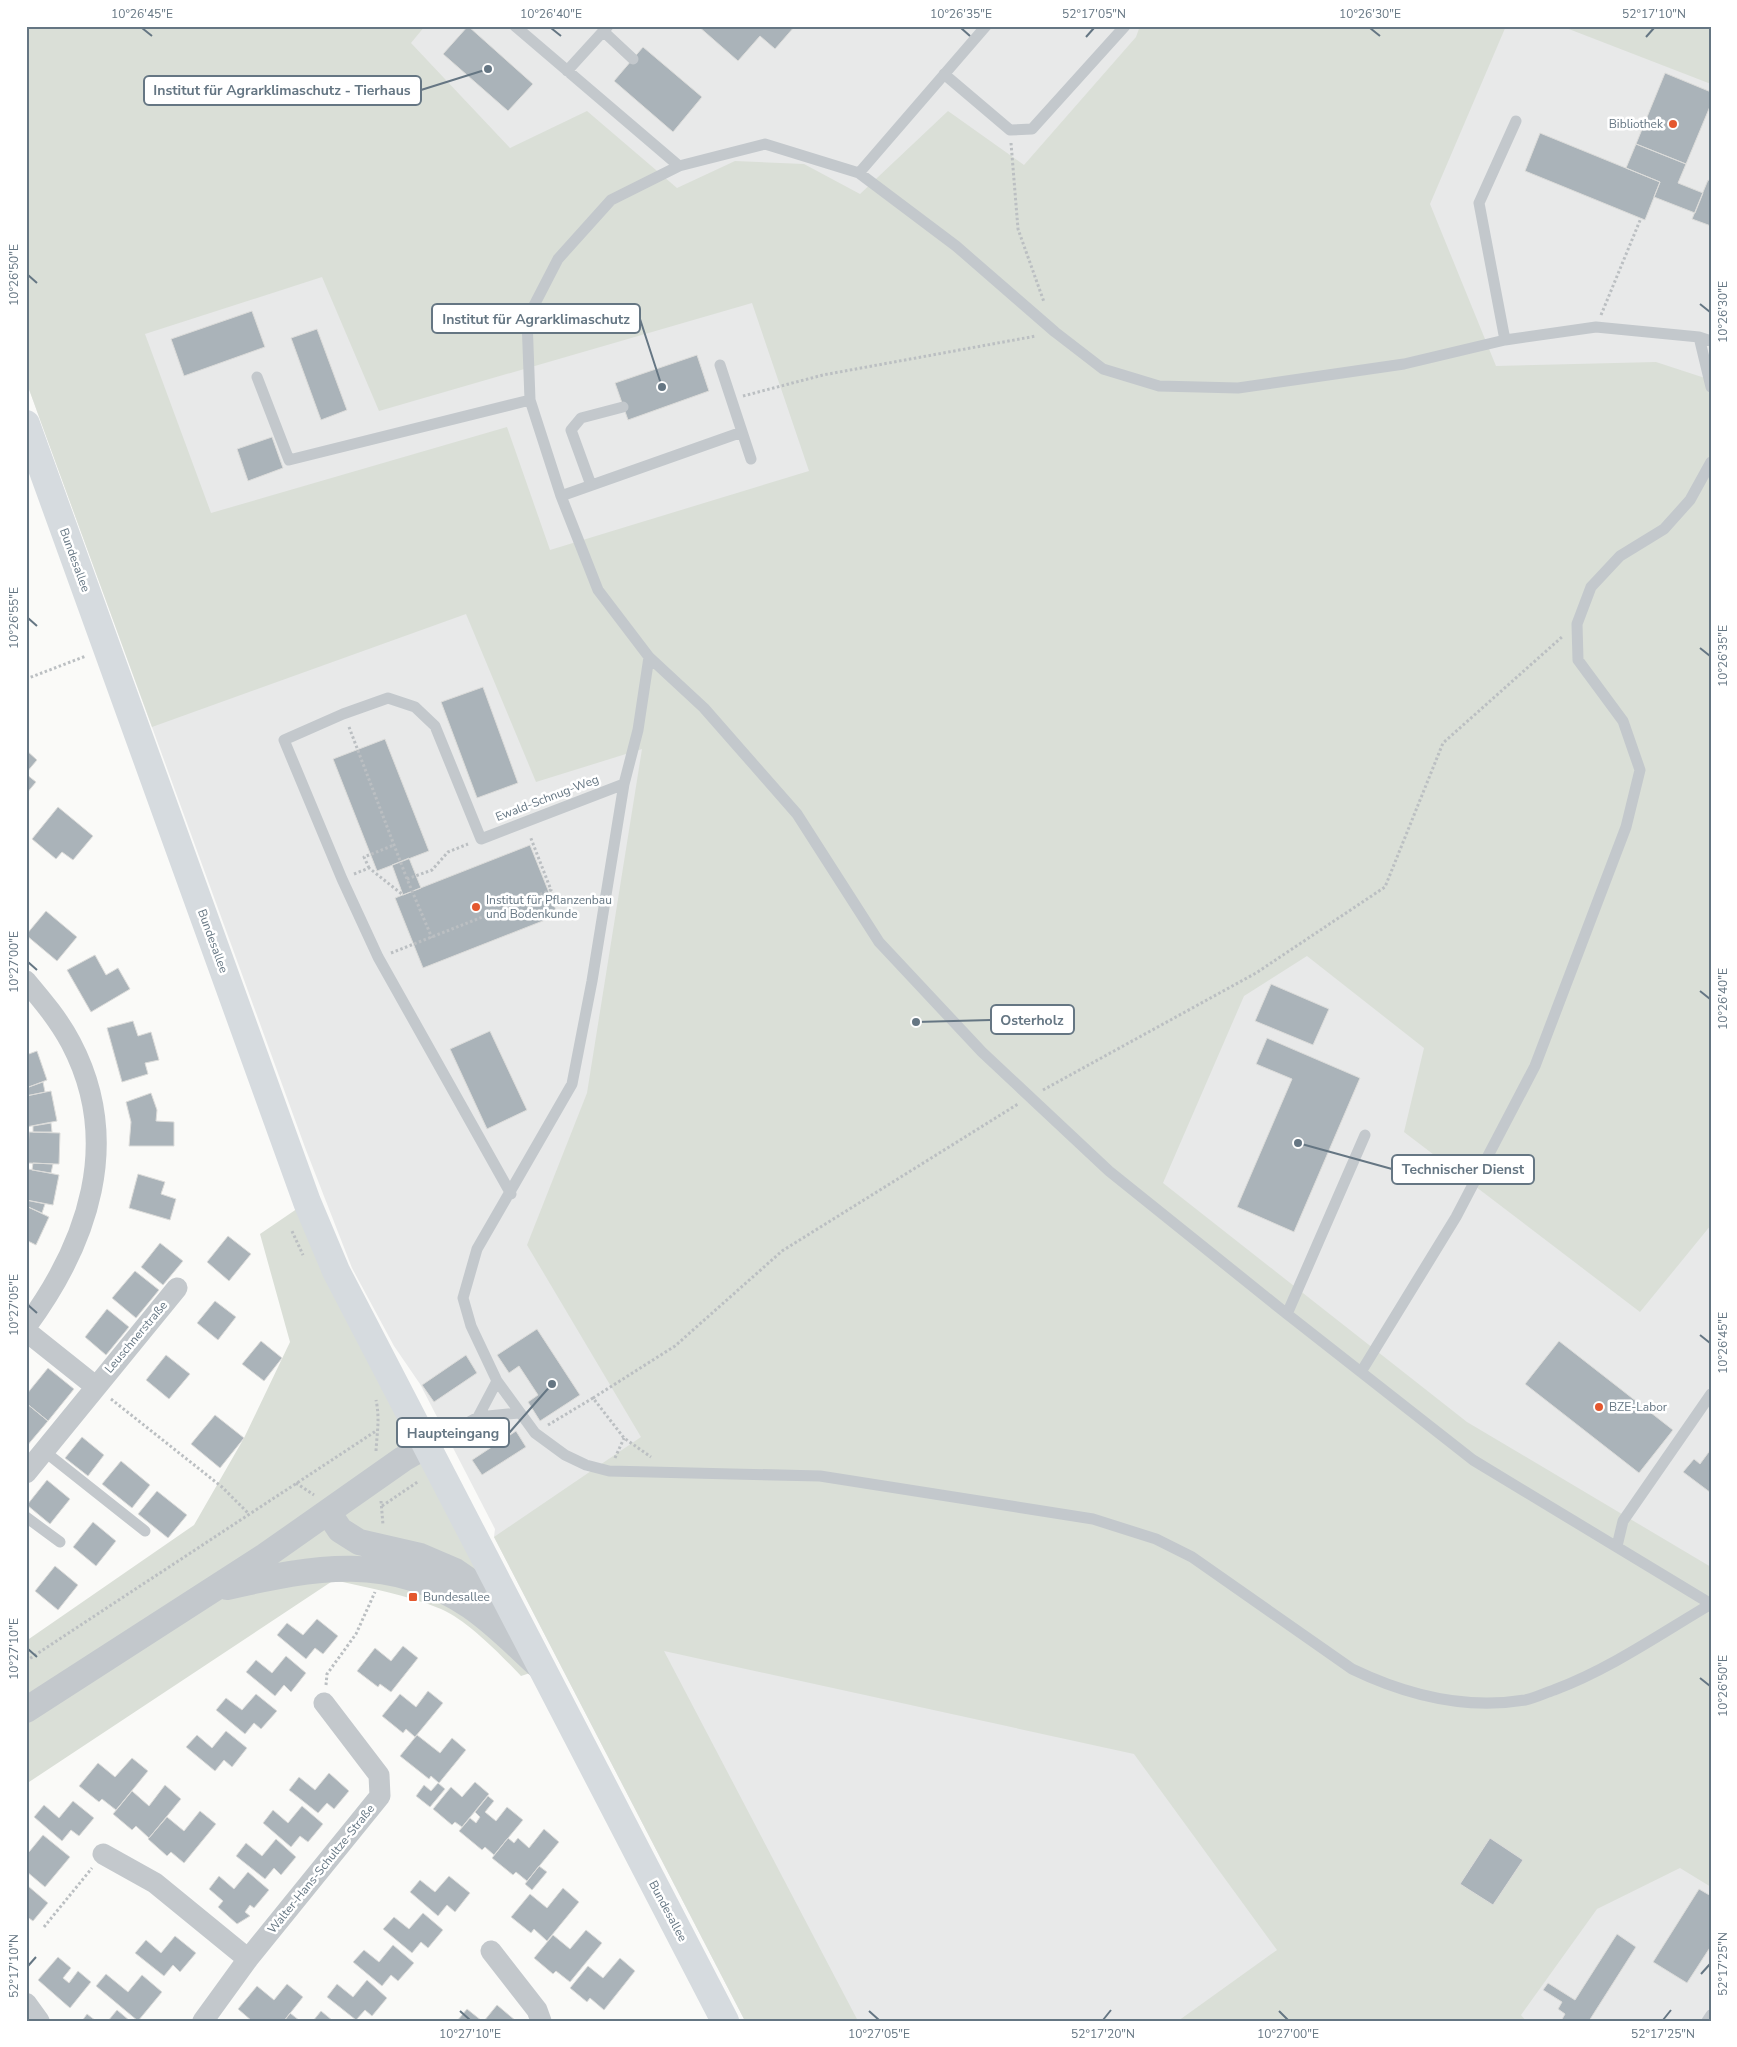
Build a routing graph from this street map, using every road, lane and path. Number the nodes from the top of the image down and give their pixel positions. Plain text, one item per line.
1 (515, 26) edge
2 (986, 26) edge
3 (1125, 26) edge
4 (605, 29) edge
5 (632, 59) dead end
6 (567, 71) junction
7 (944, 74) junction
8 (1516, 121) dead end
9 (1010, 130) junction
10 (678, 166) junction
11 (859, 173) junction
12 (1642, 218) dead end
13 (1596, 327) junction
14 (1055, 332) junction
15 (1699, 337) junction
16 (1505, 340) junction
17 (1711, 341) edge
18 (720, 365) dead end
19 (257, 377) dead end
20 (1711, 387) edge
21 (731, 399) junction
22 (530, 400) junction
23 (623, 407) dead end
24 (26, 424) edge
25 (742, 432) junction
26 (751, 459) dead end
27 (1711, 462) edge
28 (591, 485) junction
29 (561, 496) junction
30 (1577, 624) junction
31 (108, 649) junction
32 (649, 656) junction
33 (26, 679) edge
34 (343, 714) junction
35 (624, 784) junction
36 (524, 821) junction
37 (481, 839) junction
38 (394, 845) junction
39 (370, 868) junction
40 (407, 878) junction
41 (342, 879) junction
42 (404, 895) dead end
43 (432, 938) junction
44 (378, 957) junction
45 (26, 981) edge
46 (1030, 1097) junction
47 (1365, 1135) dead end
48 (511, 1194) junction
49 (177, 1288) dead end
50 (1287, 1314) junction
51 (26, 1327) edge
52 (26, 1331) edge
53 (1361, 1372) junction
54 (497, 1381) junction
55 (95, 1386) junction
56 (1711, 1394) edge
57 (593, 1398) junction
58 (519, 1413) junction
59 (478, 1416) junction
60 (380, 1419) dead end
61 (377, 1431) junction
62 (535, 1433) junction
63 (624, 1438) junction
64 (426, 1446) junction
65 (44, 1451) junction
66 (609, 1471) junction
67 (670, 1471) junction
68 (26, 1473) edge
69 (375, 1478) junction
70 (328, 1512) junction
71 (249, 1514) junction
72 (26, 1517) edge
73 (145, 1531) dead end
74 (60, 1542) dead end
75 (1617, 1546) junction
76 (383, 1559) junction
77 (207, 1592) junction
78 (1711, 1604) edge
79 (517, 1620) junction
80 (26, 1661) edge
81 (542, 1669) junction
82 (324, 1703) joint
83 (26, 1710) edge
84 (103, 1854) joint
85 (44, 1927) dead end
86 (491, 1951) dead end
87 (248, 1959) junction
88 (26, 2003) edge
89 (1711, 2015) edge
90 (39, 2021) edge
91 (203, 2021) edge
92 (541, 2021) edge
93 (725, 2021) edge
94 (1707, 2021) edge

1 - 6 lane
2 - 7 lane
3 - 9 lane
4 - 5 lane
4 - 6 lane
6 - 10 lane
7 - 9 lane
7 - 11 lane
8 - 16 lane
9 - 14 path
10 - 11 lane
10 - 22 lane
11 - 14 lane
12 - 13 path
13 - 15 lane
13 - 16 lane
14 - 16 lane
14 - 21 path
15 - 17 lane
15 - 20 lane
18 - 21 lane
19 - 22 lane
21 - 25 lane
22 - 29 lane
23 - 28 lane
24 - 31 main road, Bundesallee
25 - 26 lane
25 - 28 lane
27 - 30 lane
28 - 29 lane
29 - 32 lane
30 - 46 path
30 - 53 lane
31 - 33 path
31 - 64 main road, Bundesallee
32 - 35 lane
32 - 46 lane
34 - 37 lane
34 - 38 path
34 - 41 lane
35 - 36 lane, Ewald-Schnug-Weg
35 - 48 lane
36 - 37 lane, Ewald-Schnug-Weg
36 - 43 path
37 - 40 path
38 - 39 path
38 - 40 path
39 - 41 path
39 - 42 path
40 - 43 path
41 - 44 lane
43 - 44 path
44 - 48 lane
45 - 51 street
46 - 50 lane
46 - 57 path
47 - 50 lane
48 - 54 lane
49 - 55 street, Leuschnerstraße
50 - 53 lane
52 - 55 street
53 - 75 lane
54 - 58 lane
54 - 59 lane
55 - 65 street, Leuschnerstraße
55 - 71 path
56 - 75 lane
57 - 62 path
57 - 63 path
58 - 59 lane
58 - 62 lane
59 - 64 lane
60 - 61 path
61 - 69 path
61 - 71 path
62 - 66 lane
63 - 66 path
63 - 67 path
64 - 69 street, Bundesallee
64 - 79 main road, Bundesallee
65 - 68 street, Leuschnerstraße
65 - 73 lane
66 - 67 lane
67 - 78 lane
69 - 70 street, Bundesallee
69 - 76 path
70 - 76 street, Bundesallee
70 - 77 street, Bundesallee
71 - 80 path
72 - 74 lane
75 - 78 lane
76 - 77 street, Bundesallee
76 - 79 street, Bundesallee
76 - 81 street, Bundesallee
76 - 82 path
77 - 83 street, Bundesallee
79 - 81 main road, Bundesallee
81 - 93 main road, Bundesallee
82 - 87 street, Walter-Hans-Schultze-Straße
84 - 85 path
84 - 87 street
86 - 92 street
87 - 91 street, Walter-Hans-Schultze-Straße
88 - 90 street
89 - 94 lane

